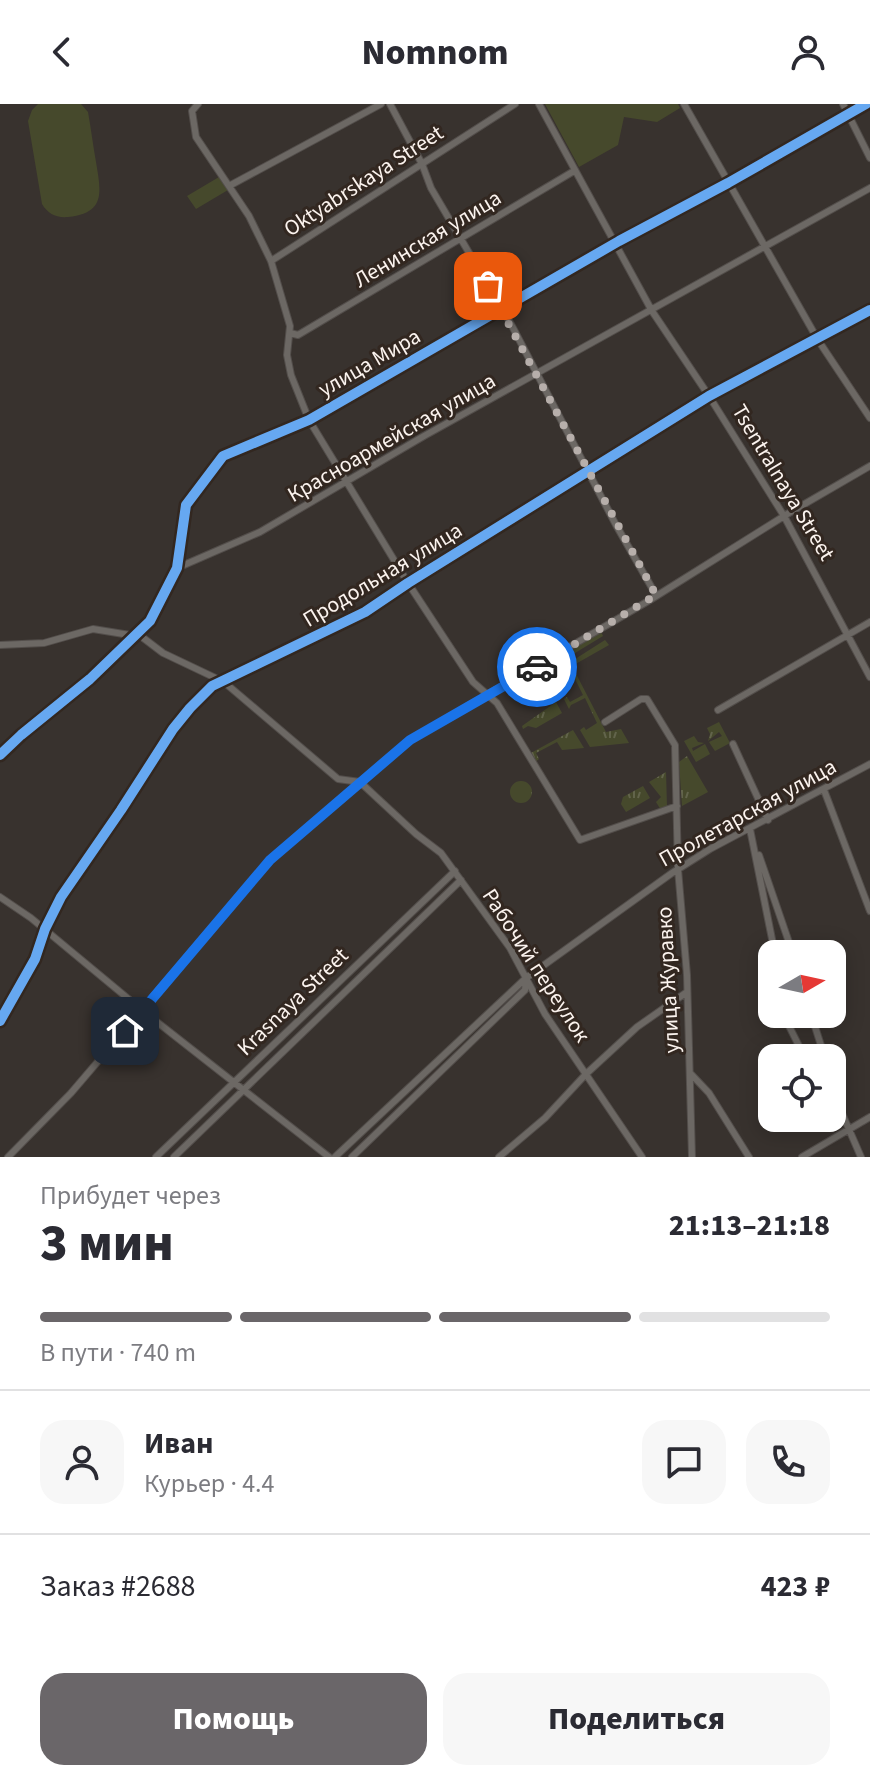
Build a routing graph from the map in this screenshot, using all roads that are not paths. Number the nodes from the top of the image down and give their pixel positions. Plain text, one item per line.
1 (198, 104) edge
2 (381, 104) edge
3 (390, 104) edge
4 (515, 104) edge
5 (539, 104) edge
6 (695, 104) edge
7 (843, 104) edge
8 (866, 104) edge
9 (685, 106) edge
10 (849, 115) junction
11 (870, 158) edge
12 (422, 164) junction
13 (574, 171) junction
14 (728, 183) junction
15 (229, 186) junction
16 (870, 188) edge
17 (461, 239) junction
18 (614, 244) junction
19 (765, 248) junction
20 (271, 261) junction
21 (501, 309) junction
22 (870, 310) edge
23 (652, 311) junction
24 (294, 334) junction
25 (818, 340) junction
26 (537, 374) junction
27 (709, 396) junction
28 (870, 418) edge
29 (309, 420) junction
30 (870, 466) edge
31 (588, 472) junction
32 (346, 481) junction
33 (784, 516) junction
34 (177, 568) junction
35 (408, 583) junction
36 (656, 595) junction
37 (870, 622) edge
38 (133, 635) junction
39 (849, 635) junction
40 (0, 645) edge
41 (870, 677) edge
42 (224, 682) junction
43 (490, 695) junction
44 (718, 710) dead end
45 (605, 722) dead end
46 (733, 744) dead end
47 (0, 755) edge
48 (870, 764) edge
49 (360, 782) junction
50 (824, 790) junction
51 (677, 806) junction
52 (768, 820) junction
53 (750, 829) junction
54 (754, 841) junction
55 (678, 869) junction
56 (455, 871) junction
57 (461, 880) junction
58 (0, 897) edge
59 (870, 911) edge
60 (45, 929) junction
61 (772, 940) edge
62 (788, 940) edge
63 (526, 978) junction
64 (687, 992) junction
65 (143, 1011) junction
66 (0, 1021) edge
67 (690, 1073) junction
68 (586, 1074) junction
69 (234, 1083) junction
70 (243, 1090) junction
71 (870, 1117) edge
72 (846, 1121) edge
73 (850, 1129) junction
74 (8, 1157) edge
75 (156, 1157) edge
76 (174, 1157) edge
77 (329, 1157) edge
78 (335, 1157) edge
79 (352, 1157) edge
80 (499, 1157) edge
81 (642, 1157) edge
82 (692, 1157) edge
83 (749, 1157) edge
84 (802, 1157) edge
85 (861, 1157) edge

1 - 15 street
2 - 15 street
3 - 12 street
4 - 12 street, Oktyabrskaya Street
5 - 13 street, Tsentralnaya Street
6 - 9 street
7 - 10 street
8 - 10 street, улица Мира
9 - 14 street
10 - 11 street
10 - 14 street, улица Мира
12 - 17 street
12 - 20 street, Oktyabrskaya Street
13 - 17 street, Ленинская улица
13 - 18 street, Tsentralnaya Street
14 - 18 street, улица Мира
14 - 19 street
15 - 20 street
16 - 19 street, Красноармейская улица
17 - 21 street
17 - 24 street, Ленинская улица
18 - 21 street, улица Мира
18 - 23 street, Tsentralnaya Street
19 - 23 street, Красноармейская улица
19 - 25 street
20 - 24 street
21 - 26 street
21 - 29 street, улица Мира
22 - 25 street, Продольная улица
23 - 26 street, Красноармейская улица
23 - 27 street, Tsentralnaya Street
24 - 29 street
25 - 27 street, Продольная улица
25 - 28 street
26 - 31 street
26 - 32 street, Красноармейская улица
27 - 31 street, Продольная улица
27 - 33 street, Tsentralnaya Street
29 - 32 street
29 - 34 street, улица Мира
30 - 33 street
31 - 35 street, Продольная улица
31 - 36 street
32 - 34 street, Красноармейская улица
32 - 35 street
33 - 36 street
33 - 39 street, Tsentralnaya Street
34 - 38 street, улица Мира
35 - 42 street, Продольная улица
35 - 43 street
36 - 43 street
37 - 39 street
38 - 40 street, Рабочий переулок
38 - 42 street, Рабочий переулок
38 - 47 street, улица Мира
39 - 41 street, Tsentralnaya Street
39 - 44 street
42 - 49 street, Рабочий переулок
42 - 60 street, Продольная улица
43 - 49 street
43 - 51 street
45 - 51 street, улица Журавко
46 - 52 street
48 - 50 street, Пролетарская улица
49 - 56 street, Рабочий переулок
49 - 65 street
50 - 52 street, Пролетарская улица
50 - 59 street
51 - 55 street, улица Журавко
52 - 53 street, Пролетарская улица
53 - 54 street
53 - 55 street, Пролетарская улица
54 - 61 street
54 - 62 street
55 - 63 street, Пролетарская улица
55 - 64 street, улица Журавко
56 - 57 street, Рабочий переулок
56 - 69 street, Krasnaya Street
57 - 63 street, Рабочий переулок
57 - 70 street, Krasnaya Street
58 - 60 street
60 - 65 street
60 - 66 street, Продольная улица
63 - 68 street, Рабочий переулок
63 - 78 street, Пролетарская улица
63 - 79 street, Пролетарская улица
64 - 67 street, улица Журавко
64 - 68 street
65 - 69 street
65 - 74 street
67 - 82 street, улица Журавко
67 - 83 street, улица Журавко
68 - 80 street
68 - 81 street, Рабочий переулок
69 - 70 street
69 - 75 street, Krasnaya Street
70 - 76 street, Krasnaya Street
70 - 77 street
71 - 73 street
72 - 73 street
73 - 84 street
73 - 85 street

